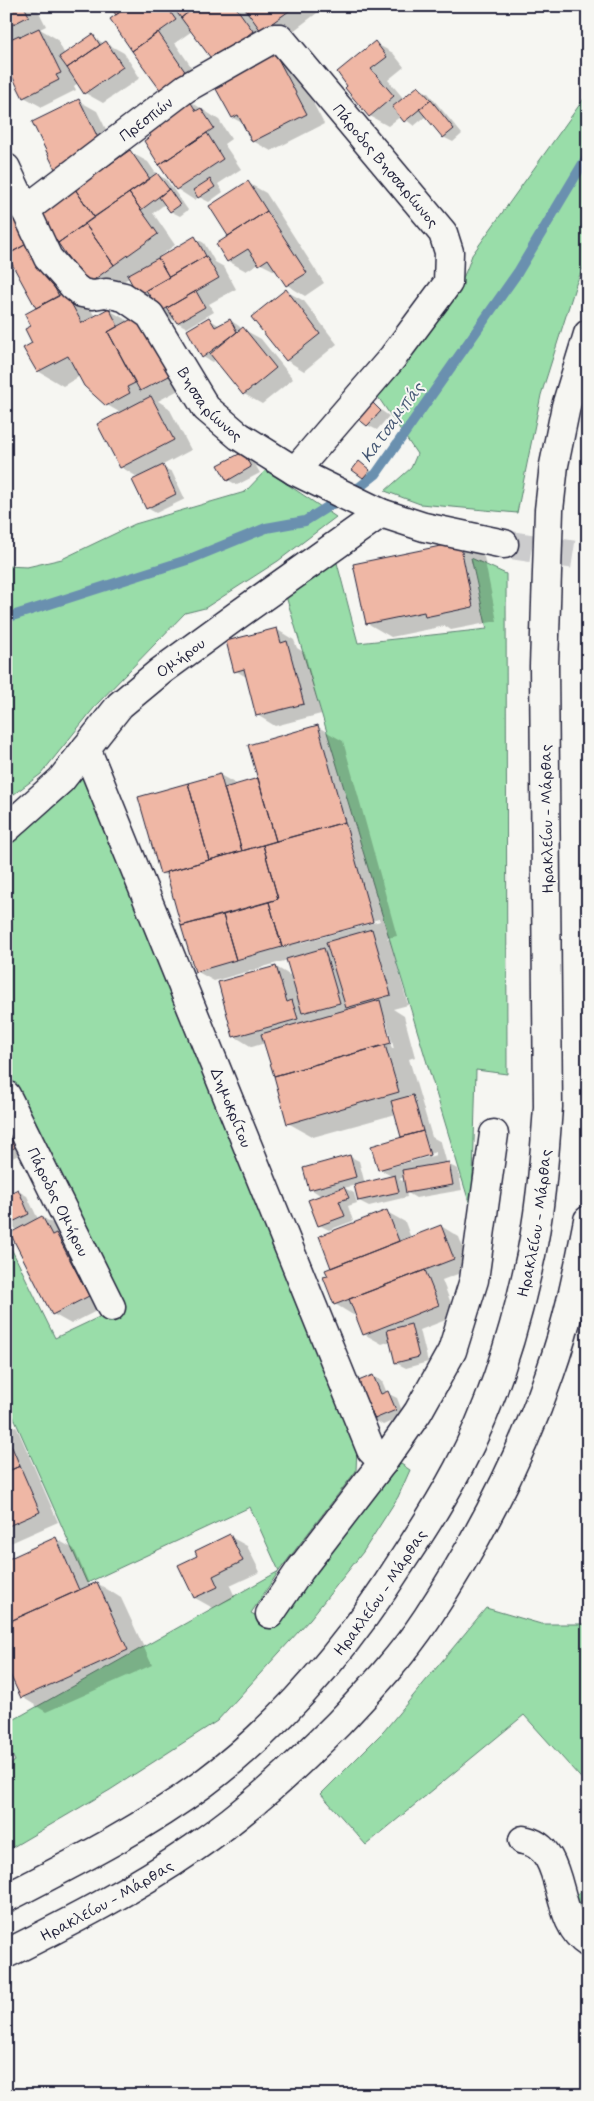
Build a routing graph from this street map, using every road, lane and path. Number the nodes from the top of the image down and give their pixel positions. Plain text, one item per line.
1 (274, 38) joint
2 (6, 168) edge
3 (25, 210) junction
4 (588, 334) edge
5 (303, 475) junction
6 (372, 509) junction
7 (504, 544) tunnel mouth
8 (86, 748) junction
9 (6, 829) edge
10 (6, 1095) edge
11 (494, 1134) dead end
12 (588, 1220) edge
13 (111, 1307) dead end
14 (383, 1462) junction
15 (270, 1614) dead end
16 (523, 1840) dead end
17 (6, 1898) edge
18 (588, 1943) edge
19 (6, 1954) edge

1 - 3 street, Πρεσπών
1 - 5 street, Πάροδος Βησσαρίωνος
2 - 3 street, Βησσαρίωνος
3 - 5 street, Βησσαρίωνος
4 - 17 street, Ηρακλείου - Μάρθας
5 - 6 street, Βησσαρίωνος
6 - 7 street, Βησσαρίωνος
6 - 8 street, Ομήρου
8 - 9 street, Ομήρου
8 - 14 street, Δημοκρίτου
10 - 13 street, Πάροδος Ομήρου
11 - 14 street
12 - 19 street, Ηρακλείου - Μάρθας
14 - 15 street
16 - 18 street

